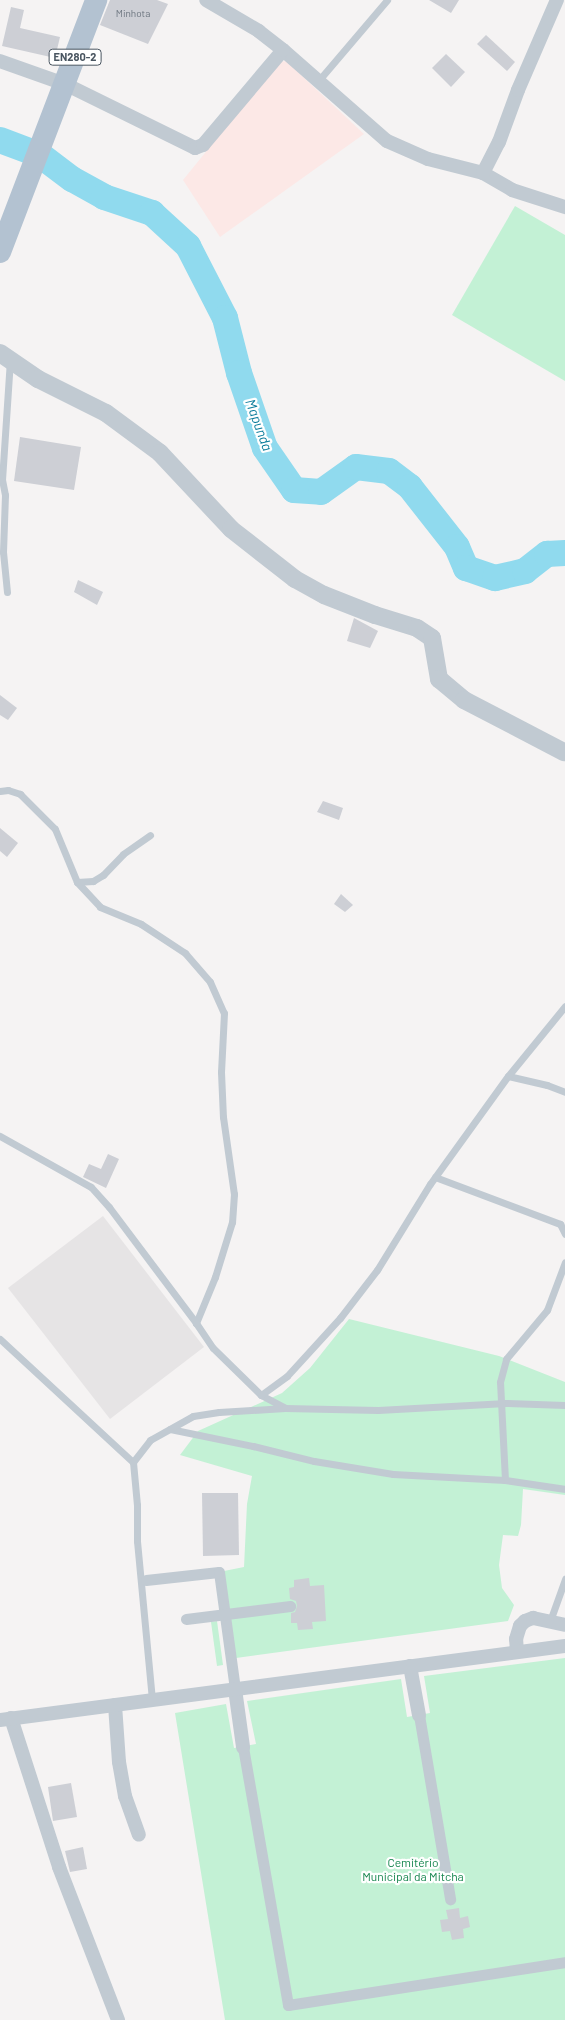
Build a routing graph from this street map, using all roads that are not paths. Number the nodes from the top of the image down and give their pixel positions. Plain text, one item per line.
1 (96, 0) edge
2 (206, 0) edge
3 (387, 0) edge
4 (557, 0) edge
5 (283, 50) junction
6 (0, 61) edge
7 (319, 80) junction
8 (65, 84) junction
9 (483, 173) junction
10 (564, 204) edge
11 (0, 252) edge
12 (5, 356) edge
13 (7, 592) dead end
14 (564, 752) edge
15 (0, 791) edge
16 (150, 835) dead end
17 (76, 882) junction
18 (565, 1006) edge
19 (508, 1076) junction
20 (565, 1092) edge
21 (0, 1136) edge
22 (435, 1177) junction
23 (565, 1234) edge
24 (565, 1262) edge
25 (196, 1323) junction
26 (0, 1339) edge
27 (262, 1395) junction
28 (501, 1404) junction
29 (565, 1405) edge
30 (285, 1408) junction
31 (170, 1429) junction
32 (133, 1462) junction
33 (505, 1480) junction
34 (565, 1489) edge
35 (565, 1579) edge
36 (146, 1580) dead end
37 (290, 1606) dead end
38 (224, 1614) junction
39 (186, 1619) dead end
40 (550, 1621) junction
41 (565, 1625) edge
42 (565, 1646) edge
43 (517, 1652) junction
44 (410, 1666) junction
45 (234, 1689) junction
46 (152, 1700) junction
47 (115, 1705) junction
48 (419, 1715) joint
49 (6, 1719) edge
50 (243, 1747) joint
51 (139, 1835) dead end
52 (450, 1899) dead end
53 (565, 1962) edge
54 (118, 2020) edge

1 - 8 main road, EN280-2
2 - 5 street
3 - 7 lane
4 - 9 street
5 - 7 street
5 - 8 street
6 - 8 street
7 - 9 street
8 - 11 main road, EN280-2
9 - 10 street
12 - 13 lane
12 - 14 street
15 - 17 lane
16 - 17 lane
17 - 25 lane
18 - 19 lane
19 - 20 lane
19 - 22 lane
21 - 25 lane
22 - 23 lane
22 - 27 lane
24 - 28 lane
25 - 27 lane
26 - 32 lane
27 - 30 lane
28 - 29 lane
28 - 30 lane
28 - 33 lane
30 - 31 lane
31 - 32 lane
31 - 33 lane
32 - 46 lane
33 - 34 lane
35 - 40 lane
36 - 38 street
37 - 38 street
38 - 39 street
38 - 45 street
40 - 41 street
40 - 43 street
42 - 43 street
43 - 44 street
44 - 45 street
44 - 48 street
45 - 46 street
45 - 50 street
46 - 47 street
47 - 49 street
47 - 51 street
48 - 52 street
49 - 54 street
50 - 53 street

